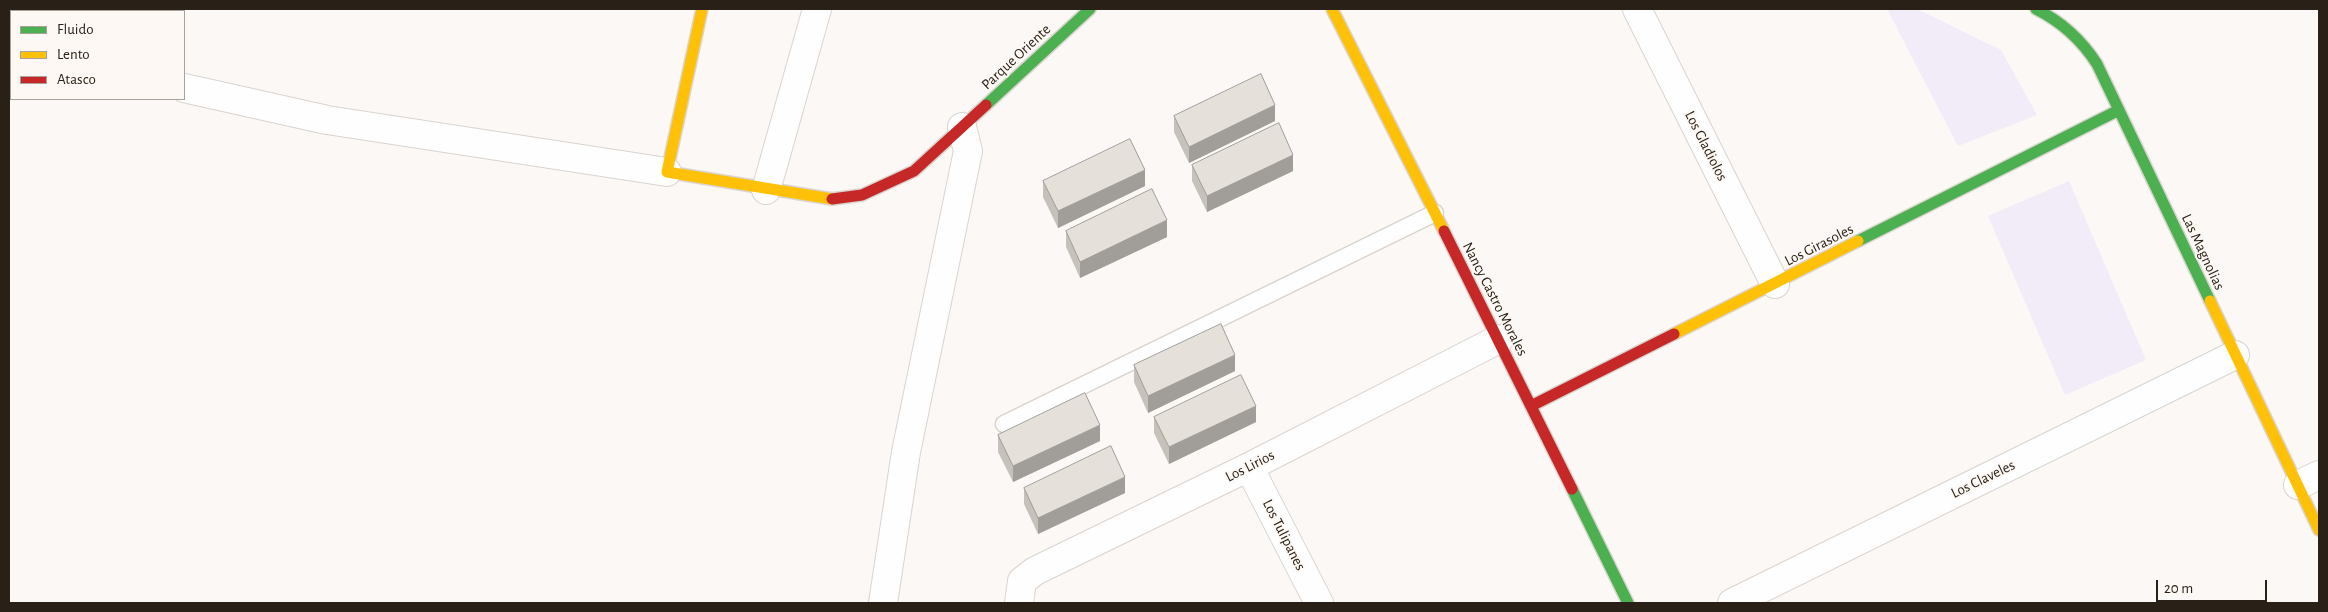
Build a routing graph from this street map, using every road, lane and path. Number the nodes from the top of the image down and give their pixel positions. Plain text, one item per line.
1 (702, 9) edge
2 (817, 9) edge
3 (1090, 9) edge
4 (1332, 9) edge
5 (1638, 9) edge
6 (2036, 9) edge
7 (185, 88) edge
8 (2119, 110) junction
9 (962, 127) junction
10 (667, 172) junction
11 (766, 190) junction
12 (1434, 212) junction
13 (1775, 284) junction
14 (1498, 339) junction
15 (2235, 355) junction
16 (1531, 406) junction
17 (1004, 424) dead end
18 (1249, 467) junction
19 (2308, 480) edge
20 (2319, 530) edge
21 (883, 603) edge
22 (1019, 603) edge
23 (1319, 603) edge
24 (1628, 603) edge
25 (1732, 603) edge

1 - 10 street
2 - 11 street
3 - 9 street, Parque Oriente
4 - 12 street, Nancy Castro Morales
5 - 13 street, Los Gladiolos
6 - 8 street, Las Magnolias
7 - 10 street
8 - 13 street, Los Girasoles
8 - 15 street, Las Magnolias
9 - 11 street, Parque Oriente
9 - 21 street
10 - 11 street, Parque Oriente
12 - 14 street, Nancy Castro Morales
12 - 17 lane
13 - 16 street, Los Girasoles
14 - 16 street, Nancy Castro Morales
14 - 18 street, Los Lirios
15 - 19 street, Las Magnolias
15 - 25 street, Los Claveles
16 - 24 street, Nancy Castro Morales
18 - 22 street, Los Lirios
18 - 23 street, Los Tulipanes
19 - 20 street, Las Magnolias

